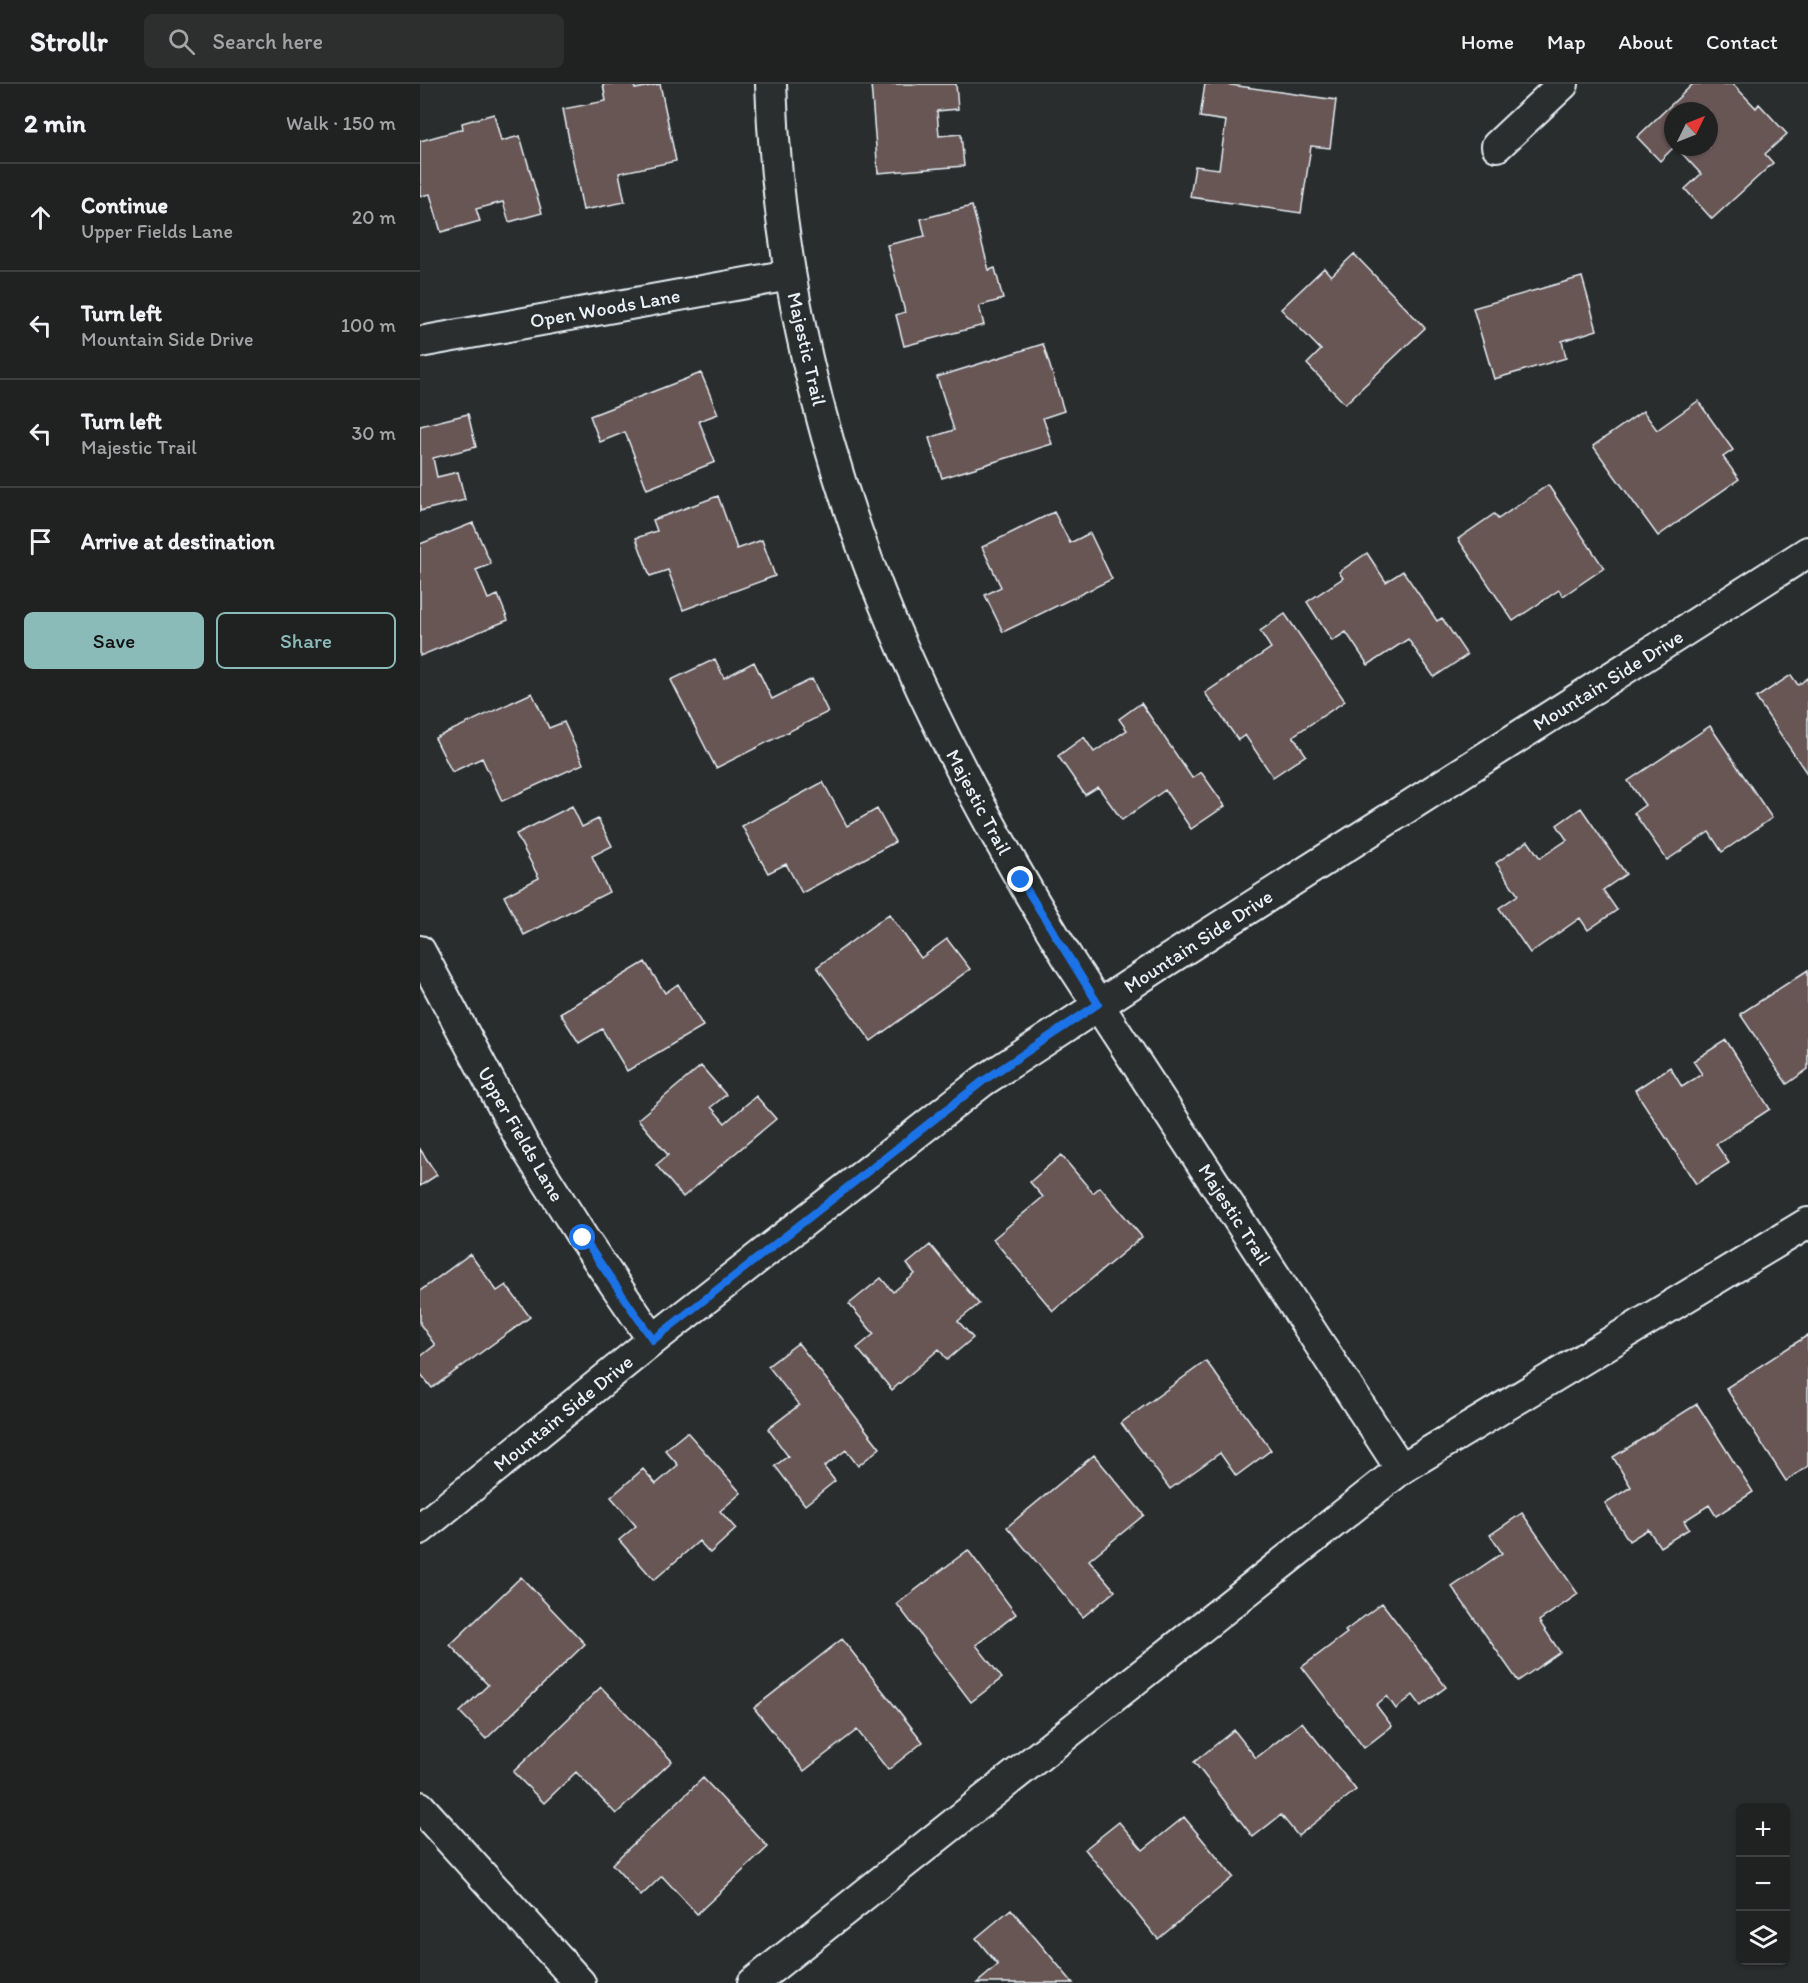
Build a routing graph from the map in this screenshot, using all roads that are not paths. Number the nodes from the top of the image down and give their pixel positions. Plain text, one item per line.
1 (771, 84) edge
2 (1563, 84) edge
3 (1497, 146) dead end
4 (790, 275) junction
5 (420, 342) edge
6 (1808, 552) edge
7 (420, 951) edge
8 (1098, 1004) junction
9 (1808, 1223) edge
10 (653, 1340) junction
11 (1401, 1469) junction
12 (420, 1528) edge
13 (420, 1808) edge
14 (580, 1983) edge
15 (753, 1983) edge

1 - 4 street, Majestic Trail
2 - 3 street
4 - 5 street, Open Woods Lane
4 - 8 street, Majestic Trail
6 - 8 street, Mountain Side Drive
7 - 10 street, Upper Fields Lane
8 - 10 street, Mountain Side Drive
8 - 11 street, Majestic Trail
9 - 11 street
10 - 12 street, Mountain Side Drive
11 - 15 street
13 - 14 street

